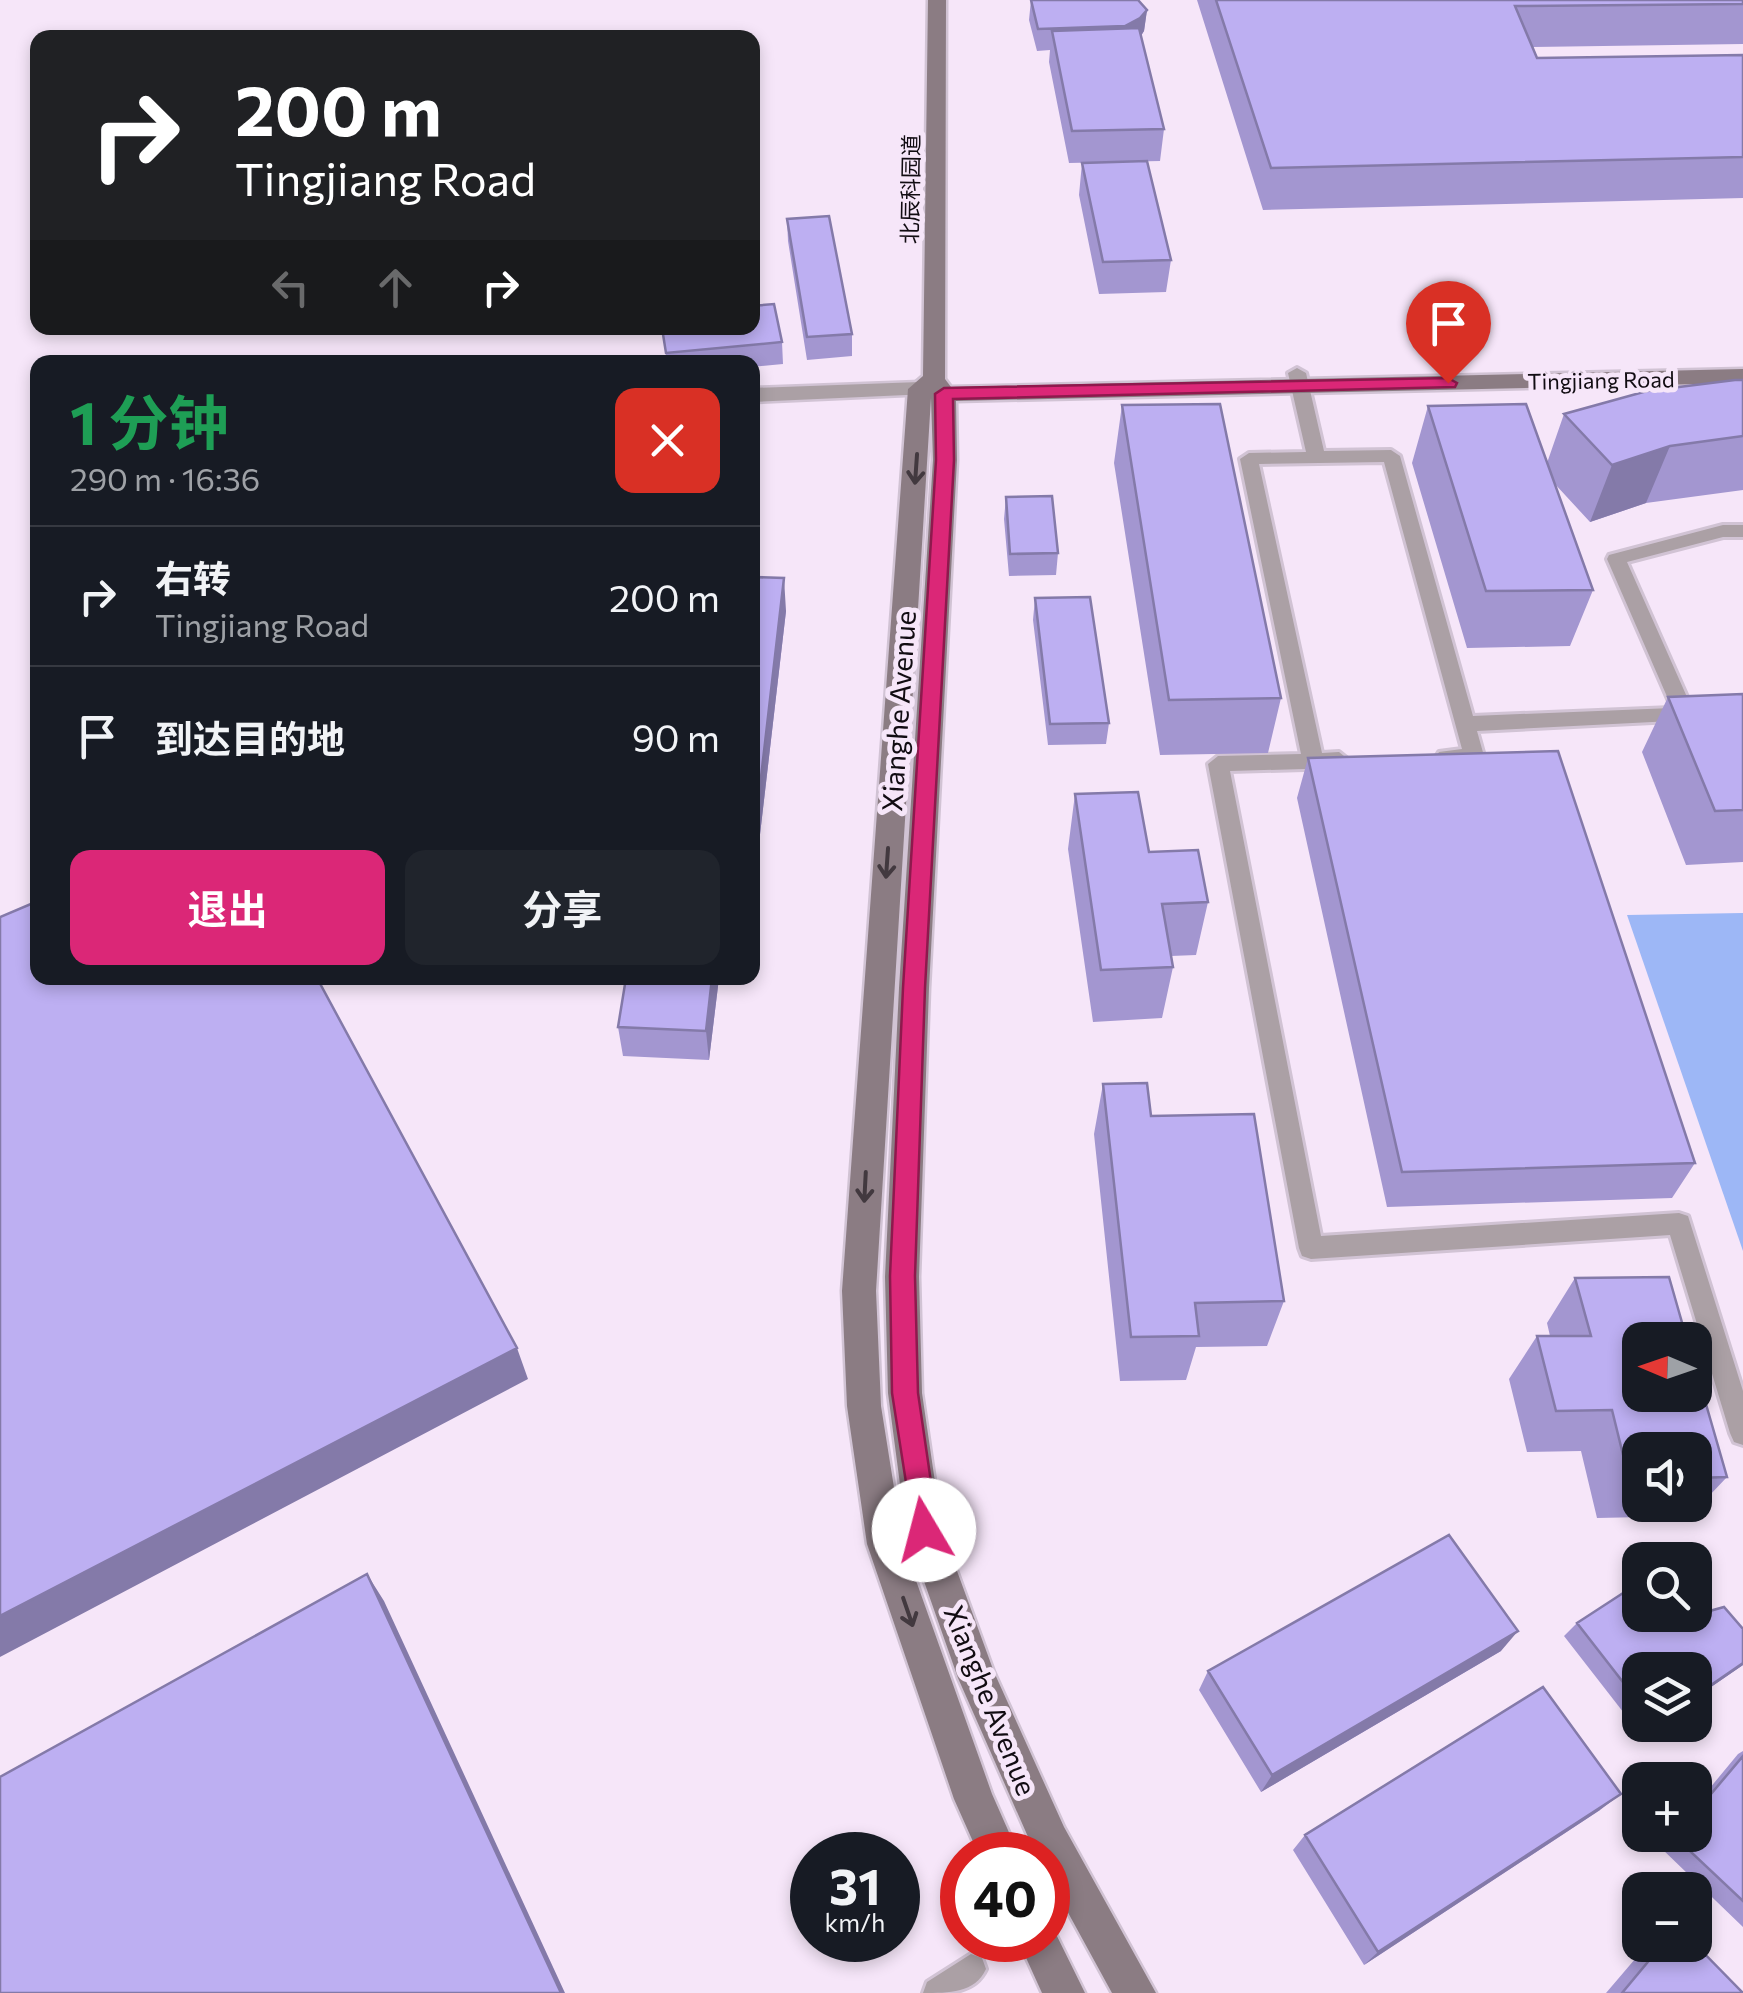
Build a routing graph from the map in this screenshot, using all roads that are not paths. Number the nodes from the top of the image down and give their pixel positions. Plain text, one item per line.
1 (937, 0) edge
2 (1743, 363) edge
3 (1743, 376) edge
4 (1299, 380) junction
5 (933, 387) junction
6 (760, 395) edge
7 (1316, 457) junction
8 (1743, 531) edge
9 (1465, 724) junction
10 (1420, 758) edge
11 (1366, 759) edge
12 (1313, 760) junction
13 (1743, 1434) edge
14 (989, 1832) edge
15 (1049, 1962) edge
16 (971, 1969) dead end
17 (938, 1993) edge
18 (1064, 1993) edge
19 (1135, 1993) edge

1 - 5 street, 北辰科园道
2 - 4 street, Tingjiang Road
3 - 4 street, Tingjiang Road
4 - 5 street, Tingjiang Road
4 - 7 lane
5 - 6 street
5 -> 14 street, Xianghe Avenue
5 - 19 street, Xianghe Avenue
7 - 9 lane
7 - 12 lane
8 - 9 lane
9 - 10 lane
11 - 12 lane
12 - 13 lane
15 - 18 street
16 - 17 lane

